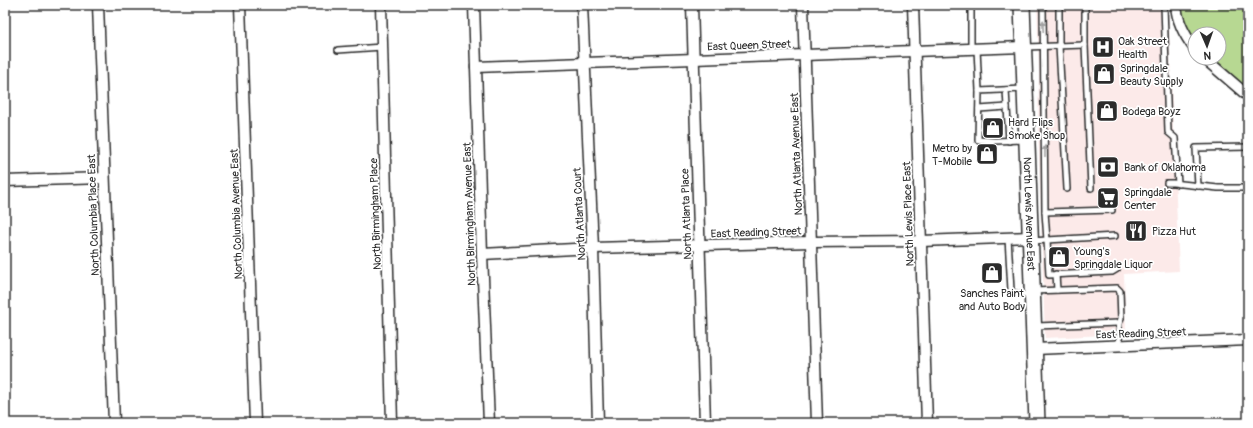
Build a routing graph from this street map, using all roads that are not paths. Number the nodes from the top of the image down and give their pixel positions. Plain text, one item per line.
1 (98, 5) edge
2 (240, 5) edge
3 (381, 5) edge
4 (474, 5) edge
5 (582, 5) edge
6 (692, 5) edge
7 (803, 5) edge
8 (913, 5) edge
9 (973, 5) edge
10 (1022, 5) edge
11 (1043, 5) edge
12 (1059, 5) edge
13 (1085, 5) edge
14 (1164, 5) edge
15 (1176, 5) edge
16 (1187, 38) edge
17 (1085, 45) junction
18 (1044, 46) junction
19 (1059, 46) junction
20 (382, 47) junction
21 (1024, 47) junction
22 (974, 49) junction
23 (338, 50) dead end
24 (914, 52) junction
25 (805, 56) junction
26 (694, 59) junction
27 (584, 63) junction
28 (1213, 66) edge
29 (476, 67) junction
30 (1025, 89) junction
31 (1006, 90) junction
32 (979, 91) junction
33 (1248, 96) edge
34 (1007, 107) junction
35 (979, 109) junction
36 (1027, 140) junction
37 (1009, 141) junction
38 (1248, 147) edge
39 (104, 178) junction
40 (5, 181) edge
41 (1167, 183) dead end
42 (1178, 184) junction
43 (1198, 186) junction
44 (1091, 188) dead end
45 (1248, 188) edge
46 (1067, 189) dead end
47 (1112, 210) dead end
48 (1045, 212) junction
49 (1115, 236) dead end
50 (1008, 238) junction
51 (1030, 239) junction
52 (1047, 240) junction
53 (921, 241) junction
54 (811, 242) junction
55 (699, 245) junction
56 (593, 248) junction
57 (482, 254) junction
58 (1117, 269) dead end
59 (1056, 274) junction
60 (1057, 290) junction
61 (1032, 292) junction
62 (1118, 323) junction
63 (1034, 326) junction
64 (1248, 340) edge
65 (1119, 346) junction
66 (1035, 350) junction
67 (114, 423) edge
68 (255, 423) edge
69 (392, 423) edge
70 (489, 423) edge
71 (598, 423) edge
72 (705, 423) edge
73 (817, 423) edge
74 (927, 423) edge
75 (1037, 423) edge

1 - 39 street, North Columbia Place East
2 - 68 street, North Columbia Avenue East
3 - 20 street, North Birmingham Place
4 - 29 street, North Birmingham Avenue East
5 - 27 street, North Atlanta Court
6 - 26 street, North Atlanta Place
7 - 25 street, North Atlanta Avenue East
8 - 24 street, North Lewis Place East
9 - 22 lane
10 - 21 main road, North Lewis Avenue East
18 -> 11 lane
12 - 19 lane
13 - 17 lane
14 - 42 lane
15 - 16 street
17 - 19 lane
17 - 44 lane
18 - 19 lane
18 - 21 lane
48 -> 18 lane
19 - 46 lane
20 - 23 lane
20 - 69 street, North Birmingham Place
21 - 22 street, East Queen Street
21 - 30 main road, North Lewis Avenue East
22 - 24 street, East Queen Street
22 - 32 lane
24 - 25 street, East Queen Street
24 - 53 street, North Lewis Place East
25 - 26 street, East Queen Street
25 - 54 street, North Atlanta Avenue East
26 - 27 street, East Queen Street
26 - 55 street, North Atlanta Place
27 - 29 street, East Queen Street
27 - 56 street, North Atlanta Court
28 - 33 street
29 - 57 street, North Birmingham Avenue East
30 - 31 lane
30 - 36 main road, North Lewis Avenue East
31 - 32 lane
31 - 34 lane
32 - 35 lane
34 - 35 lane
34 - 37 lane
35 - 37 lane
36 - 37 lane
36 - 51 main road, North Lewis Avenue East
38 - 43 lane
39 - 40 street
39 - 67 street, North Columbia Place East
41 - 42 lane
42 - 43 lane
43 - 45 lane
47 - 48 lane
48 - 52 lane
49 - 52 lane
50 - 51 street, East Reading Street
50 - 53 street, East Reading Street
50 - 61 lane
51 - 52 lane
51 - 61 main road, North Lewis Avenue East
52 - 59 lane
53 - 54 street, East Reading Street
53 - 74 street, North Lewis Place East
54 - 55 street, East Reading Street
54 - 73 street, North Atlanta Avenue East
55 - 56 street, East Reading Street
55 - 72 street, North Atlanta Place
56 - 57 street, East Reading Street
56 - 71 street, North Atlanta Court
57 - 70 street, North Birmingham Avenue East
58 - 59 lane
59 - 60 lane
60 - 61 lane
60 - 62 lane
61 - 63 main road, North Lewis Avenue East
62 - 63 lane
62 - 65 lane
63 - 66 main road, North Lewis Avenue East
64 - 65 street, East Reading Street
65 - 66 street, East Reading Street
66 - 75 main road, North Lewis Avenue East

